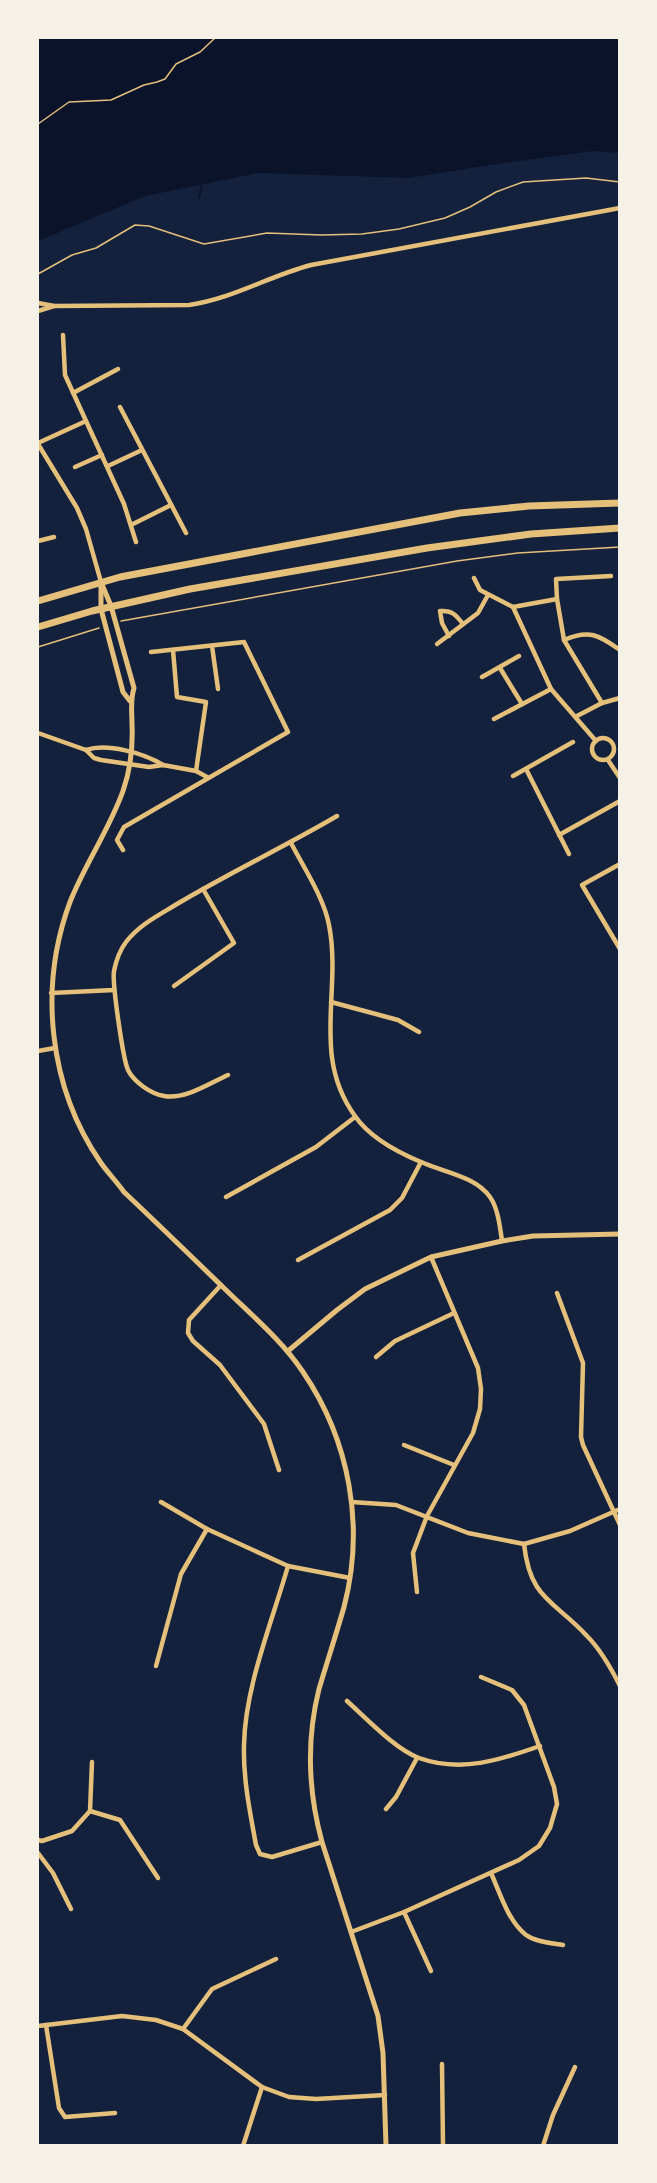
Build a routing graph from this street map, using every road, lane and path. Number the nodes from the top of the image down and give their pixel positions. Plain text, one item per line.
1 (215, 38) edge
2 (38, 124) edge
3 (620, 182) edge
4 (620, 208) edge
5 (38, 274) edge
6 (38, 303) edge
7 (54, 306) junction
8 (38, 311) edge
9 (63, 335) dead end
10 (118, 369) dead end
11 (73, 393) junction
12 (120, 407) dead end
13 (86, 421) junction
14 (38, 444) edge
15 (142, 450) junction
16 (102, 455) junction
17 (108, 466) junction
18 (75, 467) dead end
19 (620, 503) edge
20 (171, 505) junction
21 (130, 525) junction
22 (620, 528) edge
23 (186, 533) dead end
24 (54, 537) dead end
25 (38, 541) edge
26 (136, 542) dead end
27 (620, 547) edge
28 (611, 576) dead end
29 (474, 578) dead end
30 (101, 582) junction
31 (488, 595) junction
32 (557, 599) junction
33 (38, 601) edge
34 (111, 606) junction
35 (513, 607) junction
36 (101, 609) junction
37 (117, 622) junction
38 (464, 624) junction
39 (106, 626) junction
40 (38, 627) edge
41 (449, 636) junction
42 (564, 640) junction
43 (437, 644) dead end
44 (212, 646) junction
45 (38, 647) edge
46 (173, 650) junction
47 (620, 650) edge
48 (151, 652) dead end
49 (519, 656) dead end
50 (500, 668) junction
51 (482, 677) dead end
52 (218, 689) dead end
53 (551, 689) junction
54 (620, 698) edge
55 (130, 700) junction
56 (602, 702) junction
57 (522, 704) junction
58 (577, 716) junction
59 (494, 719) dead end
60 (38, 733) edge
61 (596, 741) junction
62 (620, 741) edge
63 (573, 742) dead end
64 (613, 744) junction
65 (86, 750) junction
66 (131, 753) junction
67 (608, 760) junction
68 (130, 765) junction
69 (163, 765) junction
70 (526, 769) junction
71 (196, 771) junction
72 (513, 776) dead end
73 (207, 777) junction
74 (620, 778) edge
75 (620, 801) edge
76 (337, 816) dead end
77 (559, 835) junction
78 (291, 843) junction
79 (123, 850) dead end
80 (570, 854) dead end
81 (620, 864) edge
82 (203, 889) junction
83 (620, 949) edge
84 (174, 986) dead end
85 (114, 990) junction
86 (51, 993) junction
87 (331, 1002) junction
88 (419, 1032) dead end
89 (55, 1048) junction
90 (38, 1051) edge
91 (228, 1075) dead end
92 (355, 1117) junction
93 (421, 1162) junction
94 (226, 1197) dead end
95 (620, 1234) edge
96 (502, 1241) junction
97 (430, 1257) junction
98 (298, 1260) dead end
99 (221, 1284) junction
100 (556, 1293) dead end
101 (454, 1313) junction
102 (288, 1351) junction
103 (376, 1357) dead end
104 (405, 1445) dead end
105 (454, 1466) junction
106 (279, 1470) dead end
107 (161, 1502) dead end
108 (352, 1502) junction
109 (620, 1509) edge
110 (613, 1512) junction
111 (427, 1516) junction
112 (620, 1525) edge
113 (207, 1529) junction
114 (524, 1544) junction
115 (288, 1566) junction
116 (350, 1578) junction
117 (417, 1592) dead end
118 (156, 1666) dead end
119 (481, 1677) dead end
120 (620, 1686) edge
121 (347, 1701) dead end
122 (540, 1746) junction
123 (417, 1758) junction
124 (92, 1762) dead end
125 (386, 1809) dead end
126 (90, 1811) junction
127 (38, 1840) edge
128 (322, 1842) junction
129 (38, 1853) edge
130 (491, 1873) junction
131 (158, 1878) dead end
132 (70, 1909) dead end
133 (404, 1912) junction
134 (351, 1932) junction
135 (563, 1945) dead end
136 (276, 1959) dead end
137 (431, 1971) dead end
138 (46, 2025) junction
139 (38, 2026) edge
140 (183, 2029) junction
141 (442, 2064) dead end
142 (576, 2067) dead end
143 (262, 2087) junction
144 (385, 2095) junction
145 (115, 2113) dead end
146 (243, 2145) edge
147 (386, 2145) edge
148 (443, 2145) edge
149 (543, 2145) edge

1 - 2 path
3 - 5 path
4 - 7 street
6 - 7 street
7 - 8 street
9 - 11 street
10 - 11 street
11 - 13 street
12 - 15 street
13 - 14 street
13 - 16 street
14 - 30 street
15 - 17 street
15 - 20 street
16 - 17 street
16 - 18 street
17 - 21 street
19 - 30 main road
20 - 21 street
20 - 23 street
21 - 26 street
22 - 34 main road
24 - 25 street
27 - 37 path
28 - 32 street
29 - 31 street
30 - 33 main road
30 - 34 street
30 - 36 street
31 - 35 street
31 - 38 street
32 - 35 street
32 - 42 street
34 - 36 main road
34 - 37 street
35 - 53 street
36 - 39 street
36 - 40 main road
37 - 55 street
38 - 41 street
38 - 41 street
39 - 45 path
39 - 55 street
41 - 43 street
42 - 47 street
42 - 56 street
44 - 46 street
44 - 52 street
44 - 73 street
46 - 48 street
46 - 71 street
49 - 50 street
50 - 51 street
50 - 57 street
53 - 57 street
53 - 58 street
54 - 56 street
55 - 66 street
56 - 58 street
57 - 59 street
58 - 61 street
60 - 65 street
61 - 64 street
61 - 67 street
62 - 64 street
63 - 70 street
64 - 67 street
65 - 66 street
65 - 68 street
66 - 68 street
66 - 69 street
67 - 74 street
68 - 69 street
68 - 86 street
69 - 71 street
70 - 72 street
70 - 77 street
71 - 73 street
73 - 79 street
75 - 77 street
76 - 78 street
77 - 80 street
78 - 82 street
78 - 87 street
81 - 83 street
82 - 84 street
82 - 85 street
85 - 86 street
85 - 91 street
86 - 89 street
87 - 88 street
87 - 92 street
89 - 90 street
89 - 99 street
92 - 93 street
92 - 94 street
93 - 96 street
93 - 98 street
95 - 96 street
96 - 97 street
97 - 101 street
97 - 102 street
99 - 102 street
99 - 106 street
100 - 110 street
101 - 103 street
101 - 105 street
102 - 108 street
104 - 105 street
105 - 111 street
107 - 113 street
108 - 111 street
108 - 116 street
109 - 110 street
110 - 112 street
110 - 114 street
111 - 114 street
111 - 117 street
113 - 115 street
113 - 118 street
114 - 120 street
115 - 116 street
115 - 128 street
116 - 128 street
119 - 122 street
121 - 123 street
122 - 123 street
122 - 130 street
123 - 125 street
124 - 126 street
126 - 127 street
126 - 131 street
128 - 134 street
129 - 132 street
130 - 133 street
130 - 135 street
133 - 134 street
133 - 137 street
134 - 144 street
136 - 140 street
138 - 139 street
138 - 140 street
138 - 145 street
140 - 143 street
141 - 148 street
142 - 149 street
143 - 144 street
143 - 146 street
144 - 147 street

